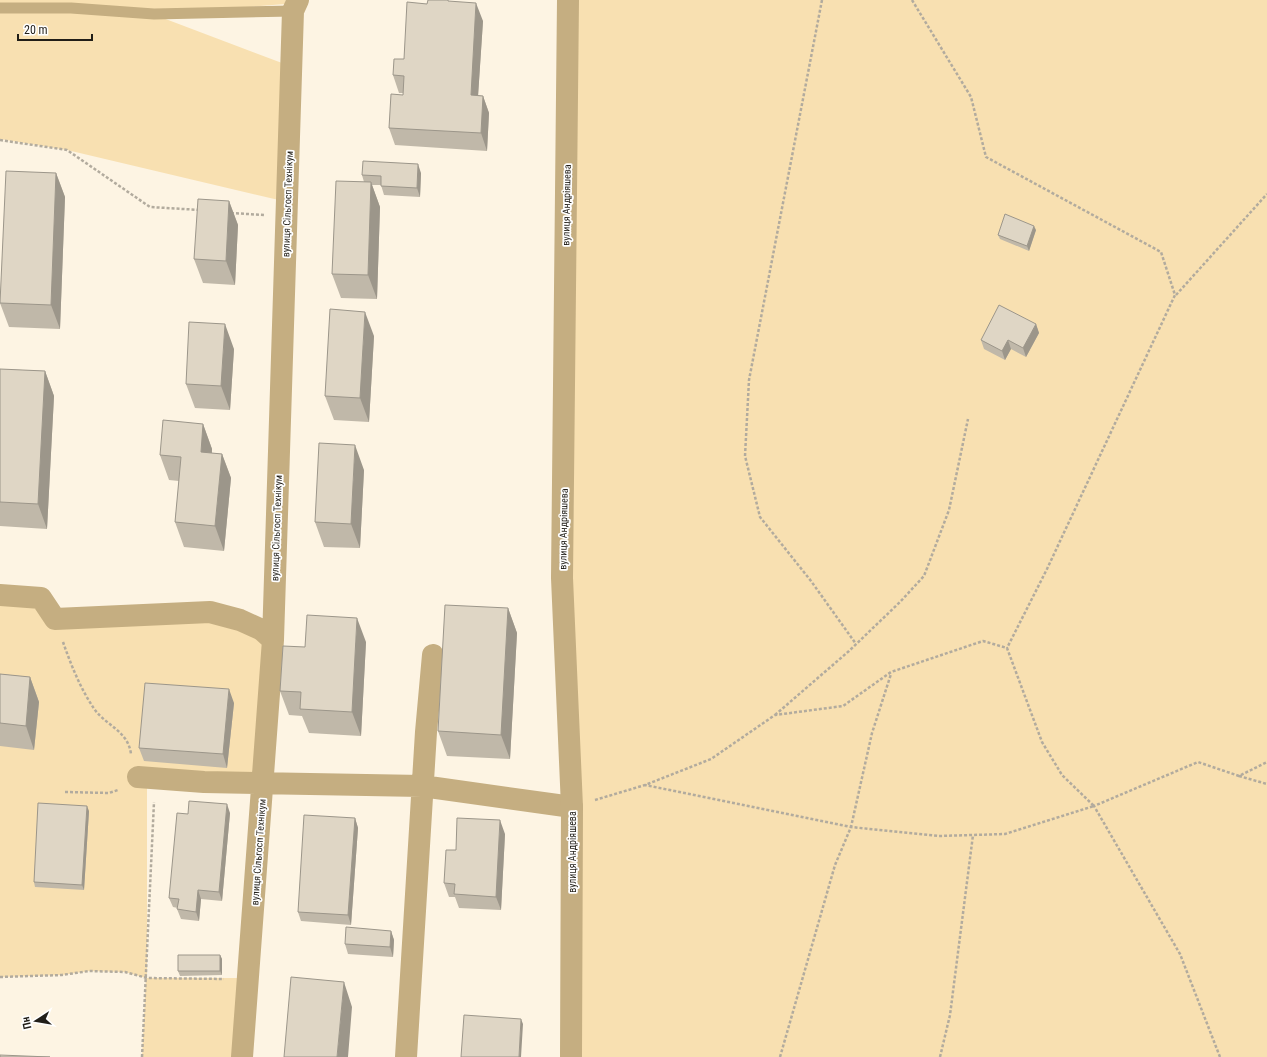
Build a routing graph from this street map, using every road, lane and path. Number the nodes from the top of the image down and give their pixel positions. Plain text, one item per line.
1 (568, 0) edge
2 (822, 0) edge
3 (912, 0) edge
4 (296, 6) edge
5 (0, 8) edge
6 (0, 140) edge
7 (1267, 194) edge
8 (203, 211) edge
9 (226, 212) edge
10 (286, 217) junction
11 (1175, 296) junction
12 (968, 420) dead end
13 (0, 595) edge
14 (55, 618) junction
15 (273, 640) junction
16 (856, 644) junction
17 (1007, 648) junction
18 (433, 656) dead end
19 (891, 672) junction
20 (775, 715) junction
21 (1267, 762) edge
22 (1239, 776) junction
23 (146, 778) junction
24 (262, 782) junction
25 (1267, 784) edge
26 (645, 785) junction
27 (422, 786) junction
28 (65, 792) dead end
29 (1094, 806) junction
30 (572, 808) junction
31 (851, 827) junction
32 (973, 835) junction
33 (0, 977) edge
34 (147, 978) junction
35 (249, 978) junction
36 (142, 1057) edge
37 (242, 1057) edge
38 (406, 1057) edge
39 (572, 1057) edge
40 (780, 1057) edge
41 (940, 1057) edge
42 (1220, 1057) edge

1 - 30 street, вулиця Андріяшева
2 - 16 path
3 - 11 path
4 - 5 lane
4 - 10 street, вулиця Сільгосп Технікум
6 - 8 path
7 - 11 path
9 - 10 path
10 - 15 street, вулиця Сільгосп Технікум
11 - 17 path
12 - 16 path
13 - 14 street
14 - 15 street
14 - 23 path
15 - 24 street, вулиця Сільгосп Технікум
16 - 20 path
17 - 19 path
17 - 29 path
18 - 27 street
19 - 20 path
19 - 31 path
20 - 26 path
21 - 22 path
22 - 25 path
22 - 29 path
23 - 24 street
23 - 28 path
23 - 34 path
24 - 27 street
24 - 35 street, вулиця Сільгосп Технікум
26 - 30 path
26 - 31 path
27 - 30 street
27 - 38 street
29 - 32 path
29 - 42 path
30 - 39 street, вулиця Андріяшева
31 - 32 path
31 - 40 path
32 - 41 path
33 - 34 path
34 - 35 path
34 - 36 path
35 - 37 street, вулиця Сільгосп Технікум

